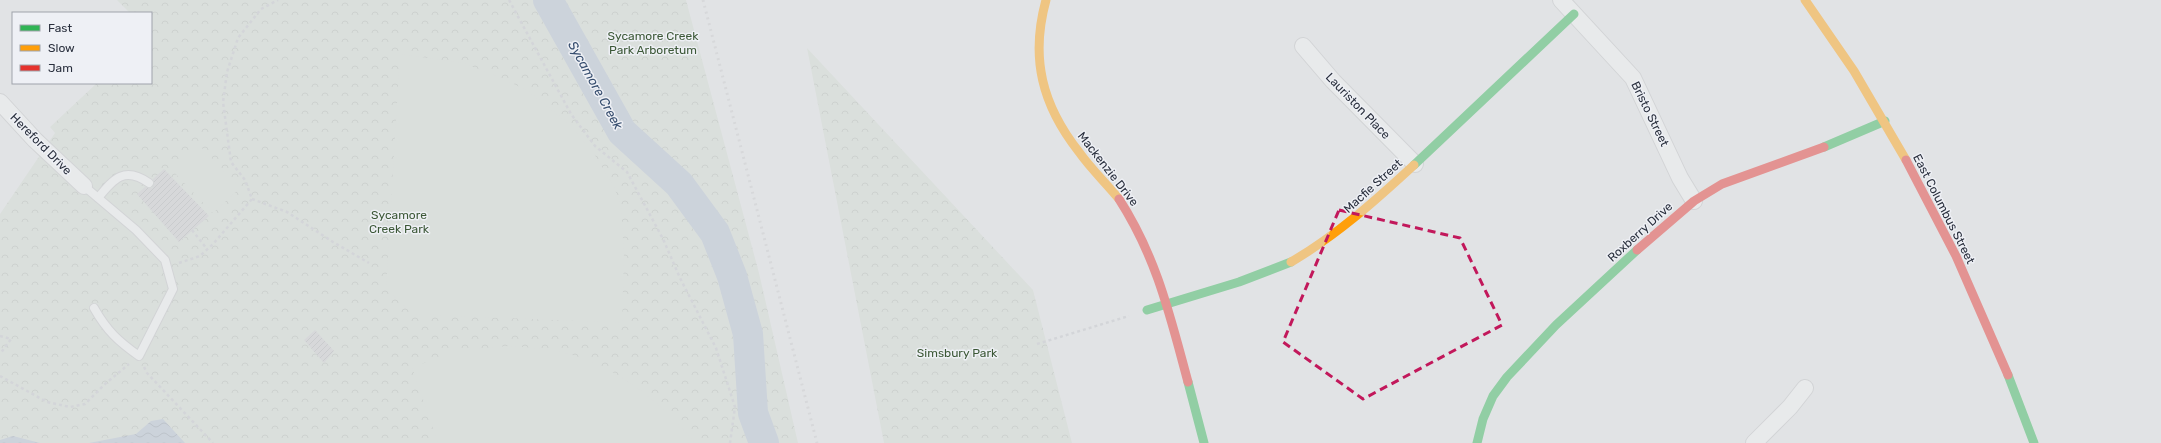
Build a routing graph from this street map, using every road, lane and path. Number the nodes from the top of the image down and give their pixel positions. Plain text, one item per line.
1 (278, 0) edge
2 (509, 0) edge
3 (1046, 0) edge
4 (1561, 0) edge
5 (1805, 0) edge
6 (1574, 14) junction
7 (1303, 46) dead end
8 (0, 102) edge
9 (1885, 121) junction
10 (1415, 164) junction
11 (149, 183) dead end
12 (84, 186) joint
13 (98, 198) junction
14 (252, 199) junction
15 (1694, 201) junction
16 (192, 230) dead end
17 (207, 250) junction
18 (369, 263) dead end
19 (167, 267) junction
20 (1168, 304) junction
21 (94, 308) dead end
22 (1147, 310) joint
23 (0, 336) edge
24 (1036, 344) dead end
25 (0, 354) edge
26 (139, 356) junction
27 (0, 376) edge
28 (1805, 388) dead end
29 (213, 443) edge
30 (730, 443) edge
31 (1204, 443) edge
32 (1477, 443) edge
33 (1754, 443) edge
34 (2034, 443) edge

1 - 14 path
2 - 30 path
3 - 20 street, Mackenzie Drive
4 - 6 street, Bristo Street
5 - 9 street, East Columbus Street
6 - 10 street, Macfie Street
6 - 15 street, Bristo Street
7 - 10 street, Lauriston Place
8 - 12 street, Hereford Drive
9 - 15 street, Roxberry Drive
9 - 34 street, East Columbus Street
10 - 20 street, Macfie Street
11 - 13 lane
12 - 13 lane
13 - 19 lane
14 - 17 path
14 - 18 path
15 - 32 street, Roxberry Drive
16 - 17 path
17 - 19 path
19 - 26 lane
20 - 22 street, Macfie Street
20 - 31 street, Mackenzie Drive
21 - 26 lane
22 - 24 path
23 - 25 path
26 - 27 path
26 - 29 path
28 - 33 street

